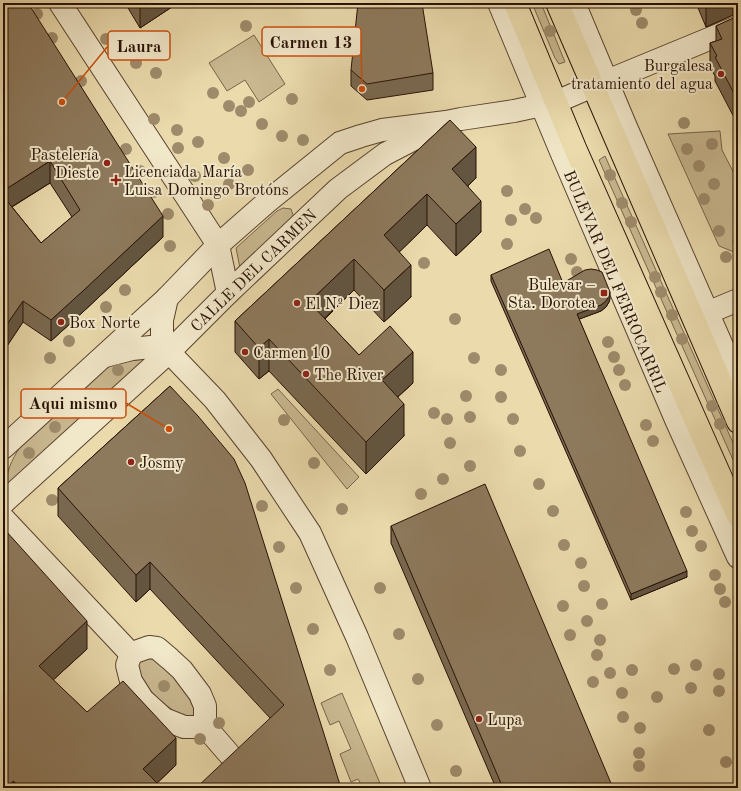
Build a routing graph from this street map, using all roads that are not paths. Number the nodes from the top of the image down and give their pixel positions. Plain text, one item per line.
1 (60, 3) edge
2 (499, 3) edge
3 (515, 3) edge
4 (558, 3) edge
5 (574, 3) edge
6 (738, 27) edge
7 (600, 83) junction
8 (549, 103) junction
9 (446, 122) junction
10 (340, 143) junction
11 (385, 154) junction
12 (338, 189) junction
13 (218, 245) junction
14 (228, 293) junction
15 (167, 298) junction
16 (738, 300) edge
17 (701, 316) junction
18 (169, 352) junction
19 (103, 356) junction
20 (738, 382) edge
21 (738, 422) edge
22 (4, 448) edge
23 (3, 503) edge
24 (738, 516) edge
25 (3, 518) edge
26 (738, 557) edge
27 (131, 654) junction
28 (203, 724) junction
29 (229, 754) dead end
30 (420, 788) edge

1 - 13 street
2 - 8 street, BULEVAR DEL FERROCARRIL
3 - 8 main road, BULEVAR DEL FERROCARRIL
4 - 7 main road
5 - 7 street
6 - 7 street, CALLE DEL CARMEN
7 - 8 street, CALLE DEL CARMEN
7 - 17 main road
8 - 9 street, CALLE DEL CARMEN
8 - 24 main road, BULEVAR DEL FERROCARRIL
8 - 26 street, BULEVAR DEL FERROCARRIL
9 - 10 street, CALLE DEL CARMEN
9 - 11 street, CALLE DEL CARMEN
10 - 11 street
10 - 12 street
10 - 13 street, CALLE DEL CARMEN
11 - 12 street, CALLE DEL CARMEN
12 - 14 street, CALLE DEL CARMEN
13 - 14 street
13 - 15 street, CALLE DEL CARMEN
14 - 18 street, CALLE DEL CARMEN
15 - 18 street
15 - 19 street, CALLE DEL CARMEN
16 - 17 street
17 - 20 street
17 - 21 main road
18 - 19 street, CALLE DEL CARMEN
18 - 23 street, CALLE DEL CARMEN
18 - 30 street
19 - 22 street, CALLE DEL CARMEN
25 - 27 street
27 - 28 street
27 - 28 street
28 - 29 street

